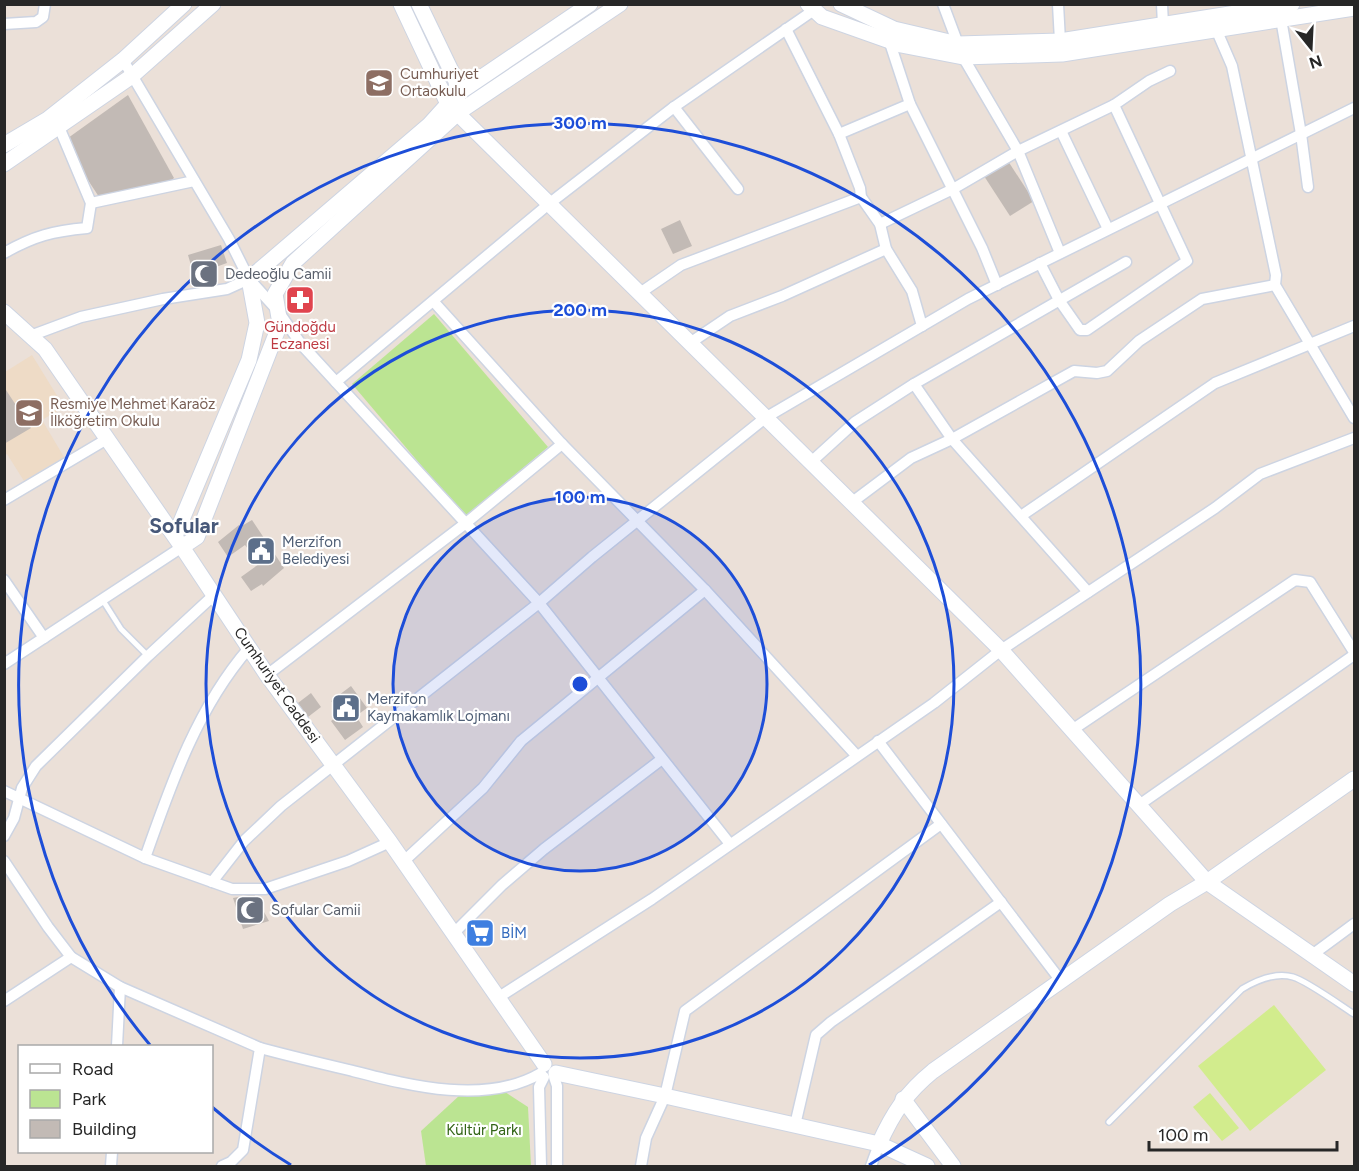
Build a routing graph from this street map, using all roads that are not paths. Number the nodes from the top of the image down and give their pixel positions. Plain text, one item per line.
1 (45, 4) edge
2 (184, 4) edge
3 (213, 4) edge
4 (401, 4) edge
5 (419, 4) edge
6 (590, 4) edge
7 (620, 4) edge
8 (841, 4) edge
9 (943, 4) edge
10 (1059, 4) edge
11 (1162, 4) edge
12 (811, 7) edge
13 (1281, 8) edge
14 (1354, 8) edge
15 (4, 24) edge
16 (1163, 25) junction
17 (786, 28) junction
18 (1216, 29) junction
19 (889, 40) junction
20 (1060, 41) junction
21 (961, 51) junction
22 (123, 60) junction
23 (1170, 71) dead end
24 (132, 76) junction
25 (455, 103) junction
26 (910, 105) junction
27 (1114, 105) junction
28 (674, 107) junction
29 (1354, 108) edge
30 (59, 127) junction
31 (1061, 131) junction
32 (839, 134) junction
33 (1301, 134) junction
34 (4, 145) edge
35 (1018, 150) junction
36 (1251, 158) junction
37 (4, 164) edge
38 (194, 181) junction
39 (1308, 187) dead end
40 (738, 189) dead end
41 (953, 189) junction
42 (861, 197) junction
43 (1161, 202) junction
44 (91, 203) junction
45 (550, 203) junction
46 (880, 224) junction
47 (1108, 229) junction
48 (886, 249) junction
49 (4, 253) edge
50 (1060, 253) junction
51 (1126, 262) dead end
52 (1040, 263) junction
53 (249, 279) junction
54 (997, 285) junction
55 (1275, 285) junction
56 (640, 293) junction
57 (1059, 300) junction
58 (434, 302) junction
59 (278, 311) junction
60 (4, 312) edge
61 (922, 326) junction
62 (1354, 326) edge
63 (30, 336) junction
64 (690, 343) junction
65 (1310, 343) junction
66 (336, 382) junction
67 (914, 384) junction
68 (765, 418) junction
69 (1354, 418) edge
70 (1354, 438) edge
71 (107, 439) junction
72 (952, 439) junction
73 (562, 444) junction
74 (810, 463) junction
75 (4, 500) edge
76 (851, 503) junction
77 (1021, 516) junction
78 (636, 521) junction
79 (466, 523) junction
80 (179, 541) junction
81 (7, 587) edge
82 (705, 590) junction
83 (1088, 592) junction
84 (214, 595) junction
85 (102, 599) junction
86 (538, 603) junction
87 (44, 638) junction
88 (249, 648) junction
89 (1001, 650) junction
90 (1354, 653) edge
91 (148, 656) junction
92 (4, 664) edge
93 (267, 675) junction
94 (598, 678) junction
95 (1072, 730) junction
96 (878, 741) junction
97 (856, 755) junction
98 (662, 759) junction
99 (334, 765) junction
100 (1354, 778) edge
101 (4, 791) edge
102 (20, 797) junction
103 (1139, 806) junction
104 (941, 824) junction
105 (4, 836) edge
106 (390, 842) junction
107 (730, 844) junction
108 (145, 858) junction
109 (4, 861) edge
110 (404, 861) junction
111 (212, 882) junction
112 (1207, 882) junction
113 (1001, 902) junction
114 (1354, 924) edge
115 (454, 933) junction
116 (1312, 955) junction
117 (71, 957) junction
118 (1061, 981) junction
119 (1354, 984) edge
120 (120, 987) junction
121 (499, 997) junction
122 (4, 1001) edge
123 (1354, 1014) edge
124 (117, 1045) edge
125 (260, 1048) junction
126 (548, 1073) junction
127 (665, 1095) junction
128 (903, 1100) junction
129 (1108, 1122) dead end
130 (795, 1125) junction
131 (879, 1144) junction
132 (222, 1167) edge
133 (541, 1167) edge
134 (557, 1167) edge
135 (641, 1167) edge
136 (871, 1167) edge
137 (927, 1167) edge
138 (953, 1167) edge

1 - 15 street
2 - 22 street
3 - 24 street
4 - 25 street
5 - 25 street
6 - 25 street
7 - 25 street
8 - 21 street
9 - 21 street
10 - 20 street
11 - 16 street
12 - 17 street
12 - 19 street
13 - 14 street
13 - 16 street
13 - 18 street
13 - 33 street
16 - 20 street
17 - 28 street
17 - 32 street
18 - 21 street
18 - 36 street
19 - 21 street
19 - 26 street
20 - 21 street
21 - 35 street
22 - 24 street
22 - 34 street
23 - 27 street
24 - 30 street
24 - 38 street
25 - 45 street
25 - 53 street
25 - 59 street
26 - 32 street
26 - 41 street
27 - 31 street
27 - 43 street
28 - 40 street
28 - 45 street
29 - 33 street
30 - 37 street
30 - 44 street
31 - 35 street
31 - 47 street
32 - 42 street
33 - 36 street
33 - 39 street
35 - 41 street
35 - 50 street
36 - 43 street
36 - 55 street
38 - 44 street
38 - 53 street
41 - 46 street
41 - 54 street
42 - 46 street
42 - 56 street
43 - 47 street
43 - 57 street
44 - 49 street
45 - 56 street
45 - 58 street
46 - 48 street
47 - 50 street
48 - 61 street
48 - 64 street
50 - 52 street
51 - 57 street
52 - 54 street
52 - 57 street
53 - 59 street
53 - 63 street
53 - 80 street
54 - 61 street
55 - 65 street
55 - 72 street
56 - 64 street
57 - 67 street
58 - 66 street
58 - 73 street
59 - 66 street
59 - 80 street
60 - 63 street, Cumhuriyet Caddesi
61 - 68 street
62 - 65 street
63 - 71 street, Cumhuriyet Caddesi
64 - 68 street
65 - 69 street
65 - 77 street
66 - 79 street
67 - 72 street
67 - 74 street
68 - 74 street
68 - 78 street
70 - 83 street
71 - 75 street
71 - 80 street, Cumhuriyet Caddesi
72 - 76 street
72 - 77 street
73 - 78 street
73 - 79 street
74 - 76 street
76 - 89 street
77 - 83 street
78 - 82 street
78 - 86 street
79 - 86 street
79 - 93 street
80 - 84 street, Cumhuriyet Caddesi
80 - 85 street
81 - 87 street
82 - 94 street
82 - 97 street
83 - 89 street
84 - 88 street, Cumhuriyet Caddesi
84 - 91 street
85 - 87 street
85 - 91 lane
86 - 94 street
86 - 99 street
87 - 92 street
88 - 93 street, Cumhuriyet Caddesi
88 - 108 street
89 - 95 street
89 - 96 street
90 - 95 street
90 - 103 street
91 - 102 street
93 - 99 street, Cumhuriyet Caddesi
94 - 98 street
94 - 110 street
95 - 103 street
96 - 97 street
96 - 104 street
97 - 107 street
98 - 107 street
98 - 115 street
99 - 106 street, Cumhuriyet Caddesi
99 - 111 street
100 - 112 street
101 - 102 street
102 - 105 street
102 - 108 street
103 - 112 street
104 - 113 street
104 - 127 street
106 - 110 street, Cumhuriyet Caddesi
106 - 111 street
107 - 121 street
108 - 111 street
109 - 117 street
110 - 115 street, Cumhuriyet Caddesi
112 - 116 street
112 - 118 street
113 - 118 street
113 - 130 street
114 - 116 street
115 - 121 street, Cumhuriyet Caddesi
116 - 119 street
117 - 120 street
117 - 122 street
118 - 128 street
120 - 124 street
120 - 125 street
121 - 126 street, Cumhuriyet Caddesi
123 - 129 lane
125 - 126 street
125 - 132 street
126 - 127 street
126 - 133 street
126 - 134 street
127 - 130 street
127 - 135 street
128 - 131 street
128 - 138 street
130 - 131 street
131 - 136 street
131 - 137 street

